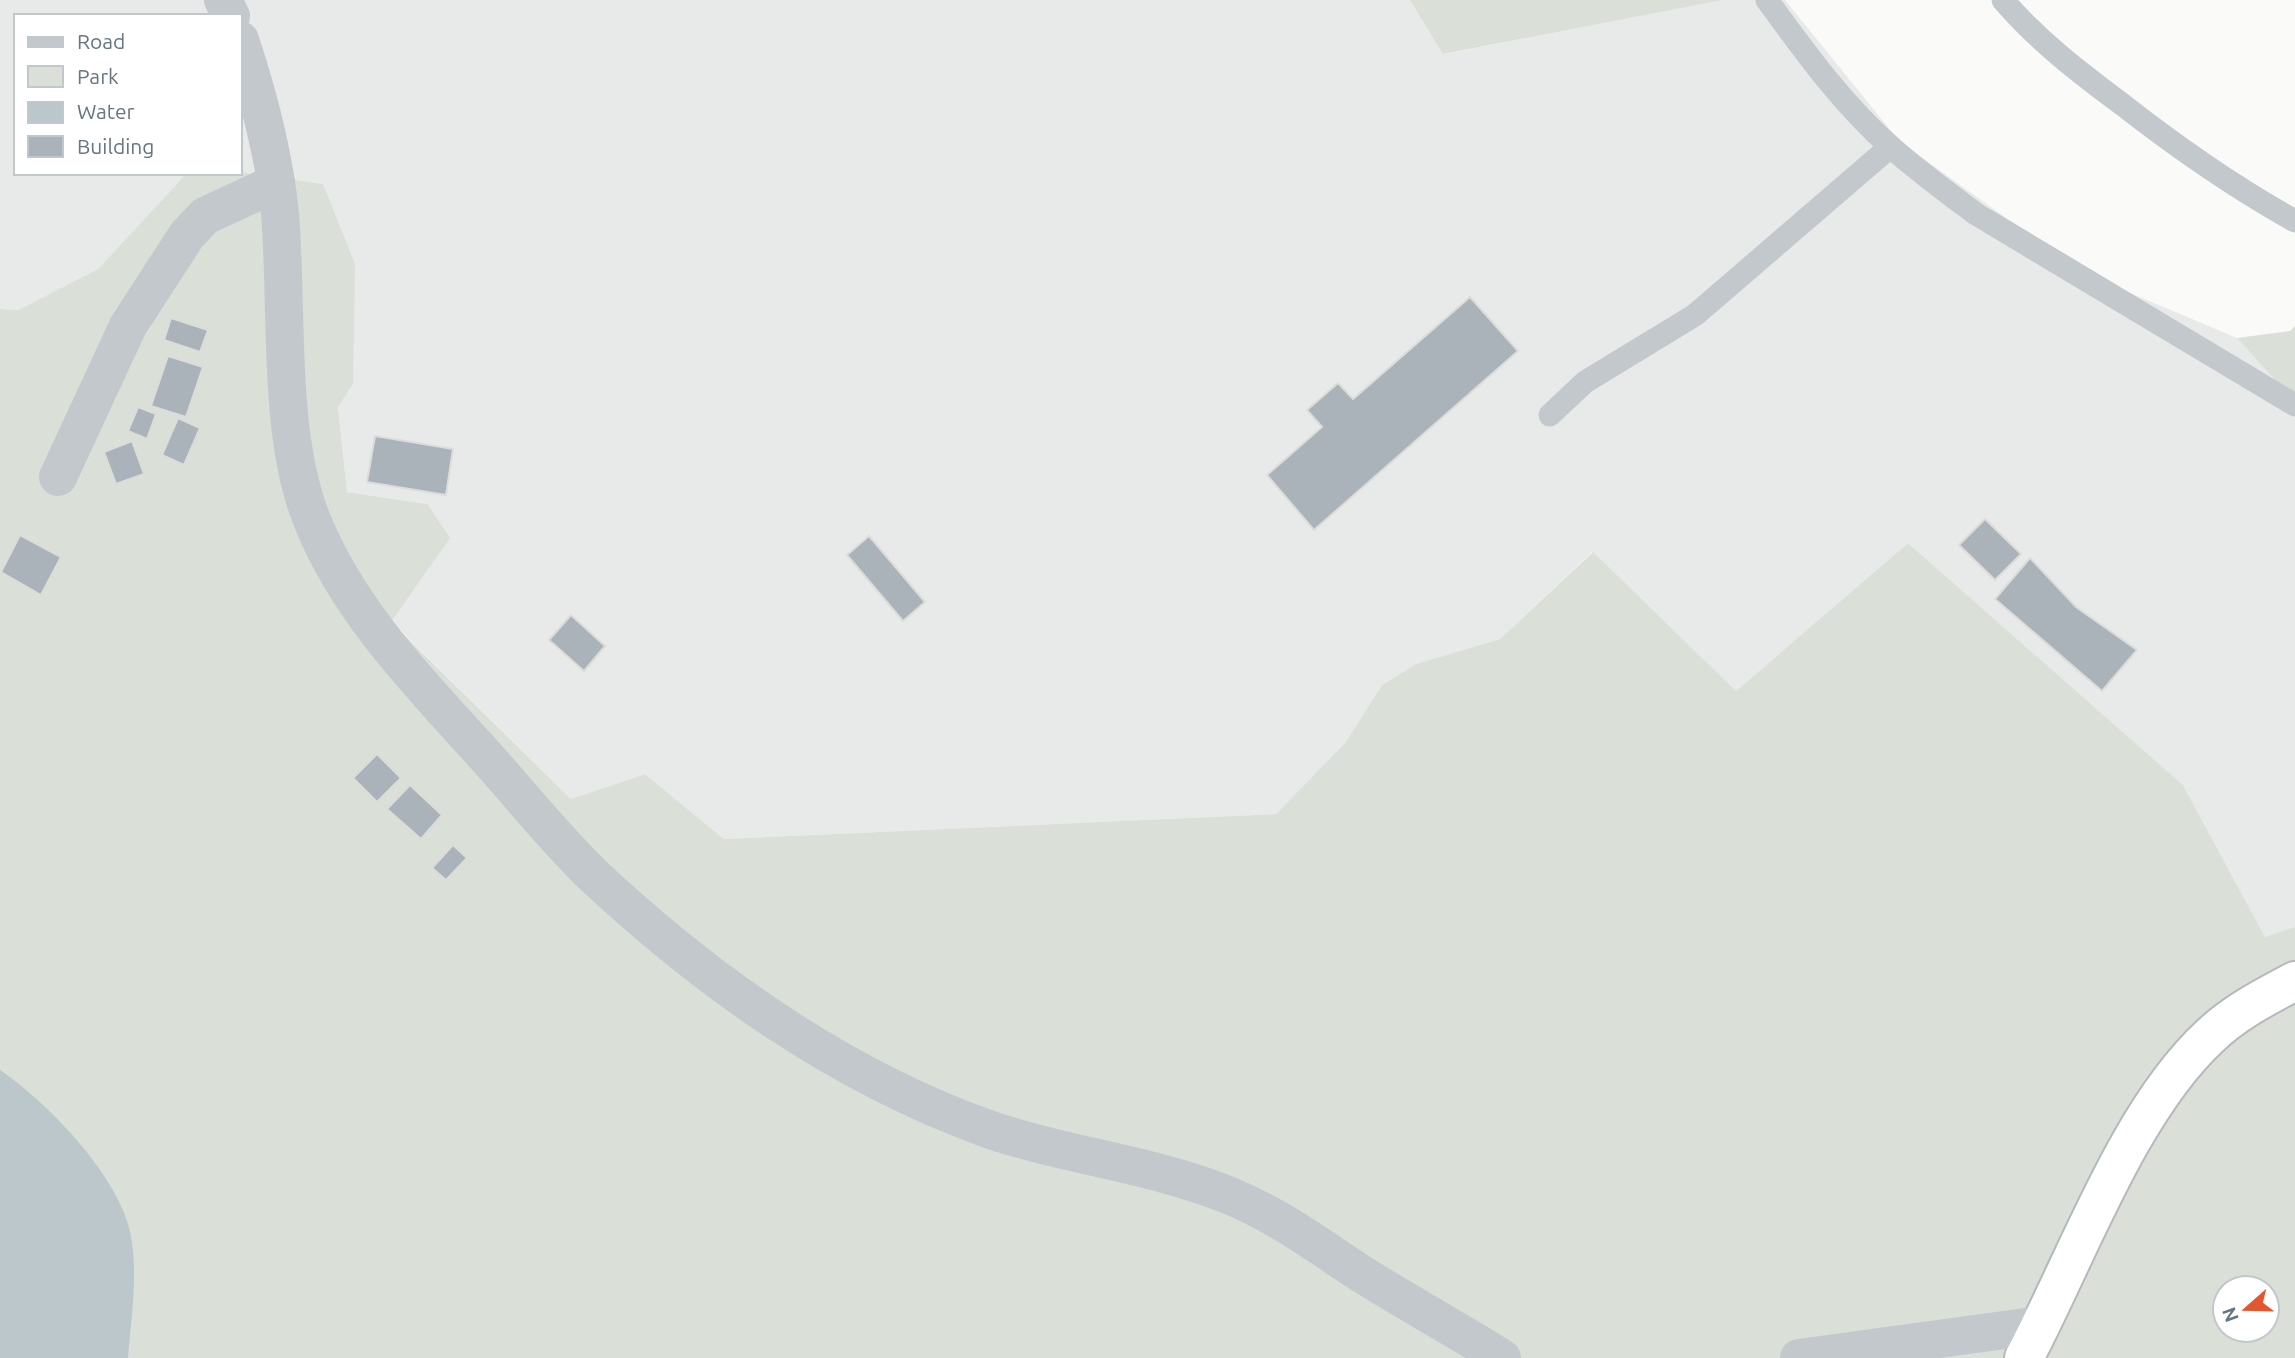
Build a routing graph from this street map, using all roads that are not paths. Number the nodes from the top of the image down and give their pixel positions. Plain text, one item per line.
1 (1767, 0) edge
2 (2003, 0) edge
3 (242, 47) edge
4 (1890, 147) junction
5 (276, 183) junction
6 (2295, 221) edge
7 (2295, 405) edge
8 (1550, 415) dead end
9 (58, 477) dead end
10 (2295, 981) edge
11 (2032, 1342) edge
12 (1502, 1358) edge
13 (1799, 1358) edge

1 - 4 lane
2 - 6 lane
3 - 5 street
4 - 7 lane
4 - 8 lane
5 - 9 street
5 - 12 street
10 - 11 highway
11 - 13 street

